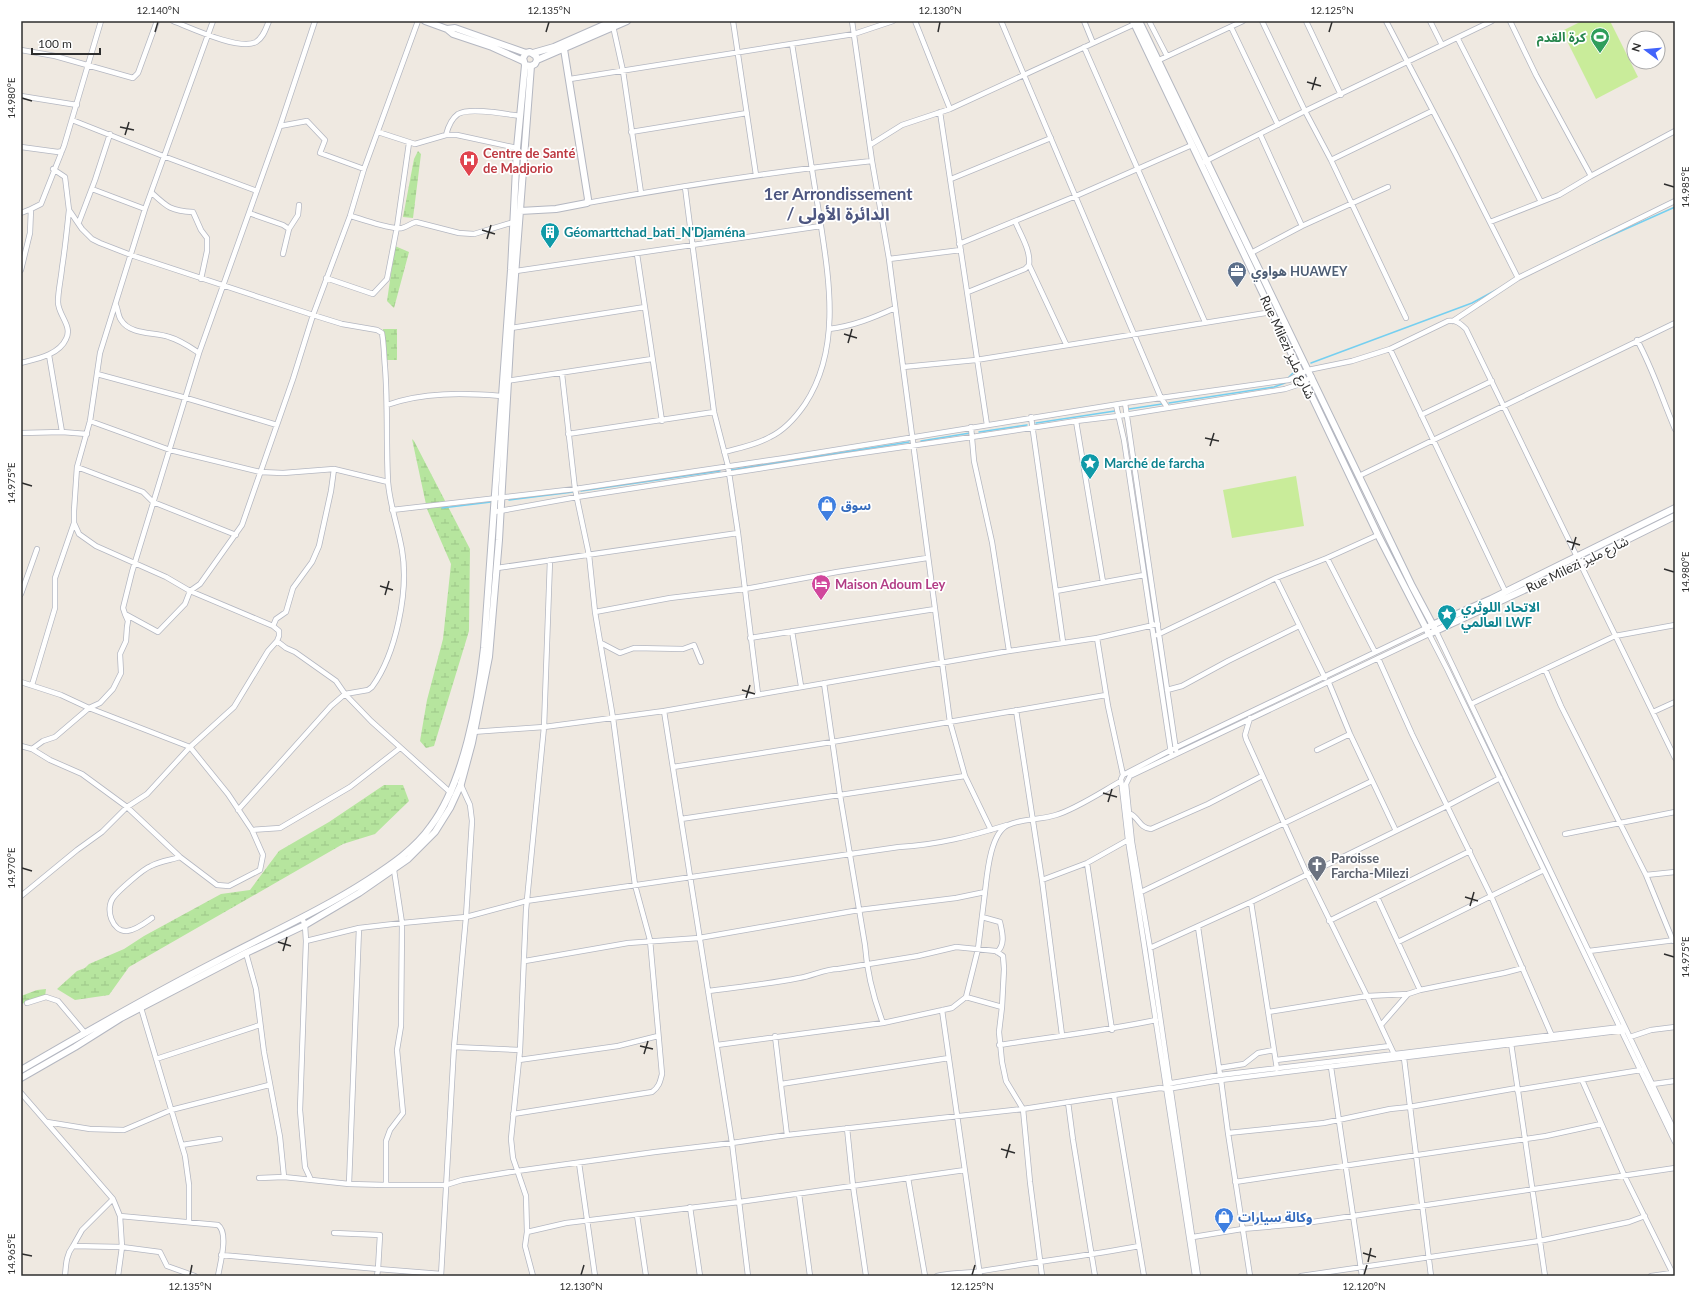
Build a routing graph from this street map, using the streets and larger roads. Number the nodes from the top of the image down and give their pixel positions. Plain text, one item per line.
1 (101, 21) edge
2 (157, 21) edge
3 (174, 21) edge
4 (213, 21) edge
5 (269, 21) edge
6 (315, 21) edge
7 (418, 21) edge
8 (425, 21) edge
9 (627, 21) edge
10 (733, 21) edge
11 (852, 21) edge
12 (893, 21) edge
13 (915, 21) edge
14 (1001, 21) edge
15 (1084, 21) edge
16 (1150, 21) edge
17 (1243, 21) edge
18 (1262, 21) edge
19 (1306, 21) edge
20 (1386, 21) edge
21 (1430, 21) edge
22 (1492, 21) edge
23 (1510, 21) edge
24 (1137, 22) edge
25 (613, 23) edge
26 (1483, 23) edge
27 (1231, 27) junction
28 (447, 29) junction
29 (208, 34) junction
30 (854, 34) junction
31 (1458, 39) junction
32 (1093, 43) junction
33 (792, 44) junction
34 (1442, 45) junction
35 (1084, 47) junction
36 (564, 49) junction
37 (21, 50) edge
38 (529, 53) junction
39 (737, 53) junction
40 (1167, 56) junction
41 (537, 60) junction
42 (1157, 61) junction
43 (1408, 62) junction
44 (88, 64) junction
45 (526, 64) junction
46 (623, 71) junction
47 (1023, 74) junction
48 (570, 79) junction
49 (1170, 92) junction
50 (1340, 95) junction
51 (21, 96) edge
52 (77, 105) junction
53 (950, 108) junction
54 (1305, 111) junction
55 (1432, 111) junction
56 (747, 112) junction
57 (940, 112) junction
58 (520, 116) junction
59 (72, 120) junction
60 (1278, 125) junction
61 (280, 126) junction
62 (1675, 131) edge
63 (378, 132) junction
64 (631, 132) junction
65 (110, 134) junction
66 (1260, 134) junction
67 (446, 135) junction
68 (1051, 138) junction
69 (409, 143) junction
70 (870, 145) junction
71 (1192, 145) junction
72 (21, 147) edge
73 (518, 148) junction
74 (62, 151) junction
75 (163, 156) junction
76 (1331, 160) junction
77 (872, 162) junction
78 (1204, 163) junction
79 (811, 167) junction
80 (1137, 168) junction
81 (53, 169) junction
82 (364, 169) junction
83 (756, 175) junction
84 (1591, 176) junction
85 (951, 179) junction
86 (685, 187) junction
87 (1388, 187) dead end
88 (92, 189) junction
89 (257, 191) junction
90 (152, 193) junction
91 (641, 193) junction
92 (1076, 196) junction
93 (1675, 201) edge
94 (1541, 202) junction
95 (1351, 203) junction
96 (587, 204) junction
97 (299, 205) dead end
98 (31, 209) junction
99 (145, 209) junction
100 (69, 210) junction
101 (520, 211) junction
102 (21, 213) edge
103 (249, 213) junction
104 (350, 216) junction
105 (1015, 221) junction
106 (78, 222) junction
107 (514, 222) junction
108 (1490, 222) junction
109 (821, 226) junction
110 (1302, 226) junction
111 (397, 227) junction
112 (289, 229) junction
113 (960, 244) junction
114 (691, 245) junction
115 (961, 250) junction
116 (1251, 253) junction
117 (283, 254) dead end
118 (637, 254) junction
119 (131, 255) junction
120 (889, 259) junction
121 (1029, 265) junction
122 (21, 270) edge
123 (516, 271) junction
124 (326, 278) junction
125 (1518, 278) junction
126 (201, 279) junction
127 (223, 286) junction
128 (968, 292) junction
129 (116, 304) junction
130 (645, 307) junction
131 (895, 308) junction
132 (1272, 312) junction
133 (313, 315) junction
134 (1406, 318) dead end
135 (1453, 321) junction
136 (1205, 322) junction
137 (1675, 323) edge
138 (511, 328) junction
139 (830, 329) junction
140 (1134, 335) junction
141 (1637, 340) junction
142 (1066, 344) junction
143 (1390, 349) junction
144 (199, 353) junction
145 (49, 355) junction
146 (652, 359) junction
147 (976, 360) junction
148 (21, 363) edge
149 (903, 367) junction
150 (1308, 370) junction
151 (1300, 373) junction
152 (97, 374) junction
153 (562, 374) junction
154 (1312, 377) junction
155 (505, 381) junction
156 (1304, 381) junction
157 (1492, 382) junction
158 (501, 396) junction
159 (186, 398) junction
160 (1161, 398) junction
161 (1125, 403) junction
162 (387, 405) junction
163 (1116, 405) junction
164 (1504, 406) junction
165 (1167, 407) junction
166 (714, 412) junction
167 (1127, 414) junction
168 (1421, 415) junction
169 (1118, 416) junction
170 (1031, 417) junction
171 (90, 421) junction
172 (662, 421) junction
173 (1076, 421) junction
174 (277, 425) junction
175 (987, 425) junction
176 (971, 427) junction
177 (1033, 427) junction
178 (1675, 429) edge
179 (62, 432) junction
180 (21, 433) edge
181 (87, 434) junction
182 (568, 434) junction
183 (912, 437) junction
184 (972, 438) junction
185 (1432, 440) junction
186 (913, 446) junction
187 (170, 450) junction
188 (724, 452) junction
189 (728, 466) junction
190 (77, 467) junction
191 (334, 470) junction
192 (260, 472) junction
193 (729, 474) junction
194 (1359, 476) junction
195 (388, 482) junction
196 (575, 489) junction
197 (577, 497) junction
198 (497, 498) junction
199 (153, 502) junction
200 (1675, 508) edge
201 (392, 510) junction
202 (497, 512) junction
203 (1675, 516) edge
204 (74, 523) junction
205 (738, 533) junction
206 (236, 535) junction
207 (1378, 535) junction
208 (38, 549) dead end
209 (589, 555) junction
210 (1576, 557) junction
211 (927, 558) junction
212 (1327, 558) junction
213 (550, 560) junction
214 (1580, 563) junction
215 (134, 564) junction
216 (496, 568) junction
217 (1144, 575) junction
218 (1276, 578) junction
219 (1103, 582) junction
220 (745, 588) junction
221 (190, 590) junction
222 (1056, 591) junction
223 (1505, 591) junction
224 (21, 594) edge
225 (935, 609) junction
226 (596, 612) junction
227 (125, 614) junction
228 (1158, 624) junction
229 (1433, 625) junction
230 (1675, 625) edge
231 (273, 626) junction
232 (1152, 626) junction
233 (1299, 626) junction
234 (1426, 628) junction
235 (792, 631) junction
236 (1436, 631) junction
237 (1429, 634) junction
238 (1153, 635) junction
239 (1159, 635) junction
240 (1615, 636) junction
241 (750, 638) junction
242 (1097, 638) junction
243 (278, 641) junction
244 (1063, 642) junction
245 (601, 643) junction
246 (1009, 651) junction
247 (1375, 652) junction
248 (1378, 658) junction
249 (701, 662) dead end
250 (943, 663) junction
251 (1545, 669) junction
252 (1325, 678) junction
253 (21, 682) edge
254 (1329, 682) junction
255 (824, 683) junction
256 (32, 685) junction
257 (801, 686) junction
258 (1167, 690) junction
259 (345, 694) junction
260 (758, 694) junction
261 (1106, 695) junction
262 (1675, 702) edge
263 (1470, 704) junction
264 (89, 708) junction
265 (1016, 710) junction
266 (664, 711) junction
267 (1653, 712) junction
268 (613, 718) junction
269 (1250, 718) junction
270 (950, 722) junction
271 (544, 727) junction
272 (472, 732) junction
273 (1350, 734) junction
274 (832, 742) junction
275 (21, 746) edge
276 (190, 747) junction
277 (400, 748) junction
278 (32, 749) junction
279 (1317, 750) dead end
280 (1174, 752) junction
281 (1675, 758) edge
282 (673, 767) junction
283 (1123, 775) junction
284 (966, 776) junction
285 (1262, 776) junction
286 (1500, 778) junction
287 (1121, 781) junction
288 (1372, 781) junction
289 (458, 783) junction
290 (450, 793) junction
291 (840, 795) junction
292 (1447, 806) junction
293 (127, 807) junction
294 (238, 810) junction
295 (1675, 812) edge
296 (1129, 813) junction
297 (681, 819) junction
298 (1033, 819) junction
299 (1283, 823) junction
300 (1619, 823) junction
301 (1007, 825) junction
302 (252, 830) junction
303 (991, 830) junction
304 (1396, 831) junction
305 (1565, 834) dead end
306 (1128, 840) junction
307 (1470, 851) junction
308 (850, 854) junction
309 (180, 857) junction
310 (1087, 863) junction
311 (394, 870) junction
312 (1544, 870) junction
313 (1675, 872) edge
314 (1307, 874) junction
315 (1646, 875) junction
316 (690, 876) junction
317 (1042, 880) junction
318 (635, 885) junction
319 (984, 892) junction
320 (1141, 892) junction
321 (21, 896) edge
322 (1491, 896) junction
323 (1376, 897) junction
324 (526, 901) junction
325 (1251, 902) junction
326 (859, 910) junction
327 (466, 917) junction
328 (982, 917) junction
329 (152, 918) dead end
330 (302, 918) junction
331 (1329, 921) junction
332 (402, 923) junction
333 (305, 925) junction
334 (1198, 927) junction
335 (358, 928) junction
336 (699, 938) junction
337 (650, 940) junction
338 (1674, 940) edge
339 (306, 941) junction
340 (1398, 942) junction
341 (1150, 948) junction
342 (978, 949) junction
343 (1589, 951) junction
344 (998, 952) junction
345 (246, 953) junction
346 (524, 961) junction
347 (866, 965) junction
348 (1523, 968) junction
349 (1420, 990) junction
350 (708, 991) junction
351 (1408, 994) junction
352 (1367, 996) junction
353 (966, 997) junction
354 (27, 1003) dead end
355 (1002, 1007) junction
356 (141, 1008) junction
357 (942, 1010) junction
358 (1268, 1012) junction
359 (1156, 1020) junction
360 (883, 1023) junction
361 (260, 1025) junction
362 (1380, 1025) junction
363 (1623, 1028) junction
364 (1675, 1028) edge
365 (1112, 1030) junction
366 (85, 1032) junction
367 (1062, 1035) junction
368 (658, 1036) junction
369 (776, 1036) junction
370 (1552, 1036) junction
371 (1630, 1037) junction
372 (1511, 1043) junction
373 (717, 1045) junction
374 (999, 1045) junction
375 (1390, 1046) junction
376 (454, 1047) junction
377 (520, 1050) junction
378 (1274, 1050) junction
379 (1394, 1054) junction
380 (156, 1058) junction
381 (949, 1058) junction
382 (1404, 1058) junction
383 (519, 1060) junction
384 (1276, 1060) junction
385 (1331, 1067) junction
386 (1219, 1068) junction
387 (1277, 1069) junction
388 (21, 1070) edge
389 (1641, 1070) junction
390 (21, 1078) edge
391 (1221, 1078) junction
392 (1582, 1080) junction
393 (1675, 1081) edge
394 (781, 1084) junction
395 (1653, 1084) junction
396 (269, 1085) junction
397 (1168, 1086) junction
398 (1517, 1089) junction
399 (21, 1093) edge
400 (1114, 1096) junction
401 (1068, 1102) junction
402 (1410, 1107) junction
403 (1023, 1109) junction
404 (171, 1110) junction
405 (513, 1114) junction
406 (957, 1115) junction
407 (1340, 1120) junction
408 (47, 1122) junction
409 (1601, 1124) junction
410 (847, 1128) junction
411 (1675, 1132) edge
412 (1228, 1133) junction
413 (787, 1135) junction
414 (220, 1139) dead end
415 (1524, 1139) junction
416 (1675, 1142) edge
417 (732, 1143) junction
418 (182, 1145) junction
419 (1416, 1155) junction
420 (579, 1163) junction
421 (1345, 1167) junction
422 (1675, 1168) edge
423 (965, 1170) junction
424 (517, 1171) junction
425 (1624, 1175) junction
426 (284, 1177) junction
427 (259, 1178) dead end
428 (908, 1178) junction
429 (311, 1180) junction
430 (1235, 1182) junction
431 (349, 1184) junction
432 (386, 1185) junction
433 (446, 1185) junction
434 (853, 1186) junction
435 (1532, 1188) junction
436 (799, 1194) junction
437 (113, 1199) junction
438 (738, 1202) junction
439 (1423, 1204) junction
440 (690, 1207) junction
441 (637, 1215) junction
442 (1352, 1215) junction
443 (120, 1216) junction
444 (1645, 1216) junction
445 (586, 1221) junction
446 (189, 1222) junction
447 (1242, 1229) junction
448 (527, 1232) junction
449 (334, 1234) dead end
450 (1193, 1237) junction
451 (1539, 1241) junction
452 (73, 1246) junction
453 (1138, 1246) junction
454 (122, 1247) junction
455 (221, 1255) junction
456 (1091, 1255) junction
457 (1429, 1258) junction
458 (1040, 1261) junction
459 (1360, 1268) junction
460 (378, 1269) junction
461 (980, 1274) edge
462 (441, 1275) edge
463 (1673, 1275) edge
464 (65, 1276) edge
465 (118, 1276) edge
466 (195, 1276) edge
467 (218, 1276) edge
468 (377, 1276) edge
469 (533, 1276) edge
470 (595, 1276) edge
471 (646, 1276) edge
472 (700, 1276) edge
473 (748, 1276) edge
474 (810, 1276) edge
475 (866, 1276) edge
476 (925, 1276) edge
477 (937, 1276) edge
478 (1042, 1276) edge
479 (1095, 1276) edge
480 (1144, 1276) edge
481 (1195, 1276) edge
482 (1198, 1276) edge
483 (1250, 1276) edge
484 (1301, 1276) edge
485 (1362, 1276) edge
486 (1432, 1276) edge
487 (1545, 1276) edge
488 (1651, 1276) edge

1 - 44 street
2 - 44 street
3 - 29 street
4 - 29 street
5 - 29 street
6 - 61 street
7 - 63 street
8 - 28 street
9 - 25 street
10 - 39 street
11 - 30 street
12 - 30 street
13 - 53 street
14 - 47 street
15 - 32 street
16 - 40 street
17 - 27 street
18 - 54 street
19 - 50 street
20 - 43 street
21 - 34 street
22 - 26 street
23 - 84 street
24 - 32 street
24 - 42 street, Rue Milezi شارع مليز
24 - 49 street, Rue Milezi شارع مليز
25 - 36 street
25 - 38 street
25 - 46 street
26 - 31 street
27 - 40 street
27 - 60 street
28 - 38 street
28 - 45 street
29 - 75 street
30 - 33 street
30 - 70 street
31 - 34 street
31 - 94 street
32 - 35 street
33 - 39 street
33 - 79 street
34 - 43 street
35 - 47 street
35 - 80 street
36 - 41 street
36 - 48 street
37 - 44 street
38 - 41 street
38 - 45 street
39 - 46 street
39 - 56 street
40 - 42 street
41 - 45 street
42 - 49 street, Rue Milezi شارع مليز
43 - 50 street
43 - 55 street
44 - 52 street
45 - 58 street
45 - 101 street
46 - 48 street
46 - 64 street
47 - 53 street
47 - 68 street
48 - 96 street
49 - 71 street, Rue Milezi شارع مليز
49 - 78 street, Rue Milezi شارع مليز
50 - 54 street
51 - 52 street
52 - 59 street
53 - 57 street
54 - 60 street
54 - 76 street
55 - 76 street
55 - 108 street
56 - 64 street
56 - 83 street
57 - 70 street
57 - 85 street
58 - 67 street
58 - 73 street
59 - 65 street
59 - 74 street
60 - 66 street
61 - 82 street
61 - 89 street
62 - 84 street
63 - 69 street
63 - 82 street
64 - 91 street
65 - 75 street
65 - 88 street
66 - 78 street
66 - 110 street
67 - 69 street
67 - 73 street
68 - 85 street
68 - 92 street
69 - 111 street
70 - 77 street
71 - 78 street, Rue Milezi شارع مليز
71 - 80 street
72 - 74 street
73 - 107 street
74 - 81 street
75 - 89 street
75 - 90 street
76 - 95 street
77 - 79 street
77 - 120 street
78 - 116 street, Rue Milezi شارع مليز
78 - 132 street, Rue Milezi شارع مليز
79 - 83 street
79 - 109 street
80 - 92 street
80 - 136 street
81 - 98 street
81 - 100 street
82 - 104 street
83 - 86 street
84 - 94 street
85 - 113 street
86 - 91 street
86 - 114 street
87 - 95 street
88 - 99 street
88 - 106 street
89 - 103 street
90 - 99 street
90 - 126 street
91 - 96 street
92 - 105 street
92 - 140 street
93 - 125 street
94 - 108 street
95 - 110 street
95 - 134 street
96 - 101 street
97 - 112 street
98 - 102 street
98 - 122 street
99 - 119 street
100 - 106 street
100 - 145 street
101 - 123 street
103 - 112 street
103 - 127 street
104 - 111 street
104 - 124 street
105 - 113 street
105 - 121 street
106 - 119 street
107 - 111 street
107 - 155 street
108 - 125 street
109 - 114 street
109 - 139 street
110 - 116 street
111 - 124 street
112 - 117 street
113 - 115 street
114 - 118 street
114 - 166 street
115 - 120 street
115 - 128 street
116 - 150 street, Rue Milezi شارع مليز
118 - 123 street
118 - 130 street
119 - 126 street
119 - 129 street
120 - 131 street
121 - 128 street
121 - 142 street
123 - 138 street
124 - 133 street
125 - 135 street
126 - 127 street
127 - 133 street
127 - 144 street
128 - 147 street
129 - 144 street
129 - 152 street
130 - 138 street
130 - 146 street
131 - 139 street
131 - 149 street
132 - 136 street
132 - 151 street, Rue Milezi شارع مليز
133 - 162 street
133 - 174 street
135 - 143 street
135 - 157 street
136 - 140 street
137 - 141 street
138 - 155 street
139 - 188 street
140 - 142 street
140 - 160 street
141 - 164 street
141 - 178 street
142 - 147 street
143 - 150 street
143 - 168 street
144 - 159 street
145 - 148 street
145 - 179 street
146 - 153 street
146 - 172 street
147 - 149 street
147 - 175 street
149 - 183 street
150 - 151 street
150 - 154 street, Rue Milezi شارع مليز
151 - 156 street, Rue Milezi شارع مليز
151 - 160 street
152 - 159 street
152 - 171 street
153 - 155 street
153 - 182 street
154 - 156 street
154 - 194 street, Rue Milezi شارع مليز
155 - 158 street
155 - 198 street
156 - 165 street
156 - 207 street, Rue Milezi شارع مليز
157 - 164 street
157 - 168 street
158 - 162 street
158 - 198 street
159 - 174 street
159 - 187 street
160 - 161 street
160 - 165 street
161 - 163 street
161 - 167 street
162 - 195 street
163 - 169 street
163 - 170 street
164 - 185 street
164 - 210 street
165 - 167 street
166 - 172 street
166 - 188 street
167 - 169 street
167 - 228 street
168 - 185 street
169 - 173 street
169 - 217 street
170 - 175 street
170 - 177 street
171 - 181 street
171 - 187 street
172 - 182 street
173 - 177 street
173 - 219 street
174 - 192 street
175 - 176 street
176 - 183 street
176 - 184 street
177 - 184 street
177 - 222 street
179 - 180 street
179 - 181 street
181 - 190 street
182 - 196 street
183 - 186 street
183 - 189 street
184 - 186 street
184 - 246 street
185 - 194 street
185 - 223 street
186 - 193 street
186 - 211 street
187 - 192 street
187 - 199 street
188 - 189 street
189 - 193 street
189 - 196 street
190 - 199 street
190 - 204 street
191 - 192 street
191 - 195 street
191 - 231 street
192 - 206 street
193 - 197 street
193 - 205 street
194 - 229 street, Rue Milezi شارع مليز
195 - 201 street
196 - 197 street
196 - 198 street
197 - 202 street
197 - 209 street
198 - 201 street
198 - 202 street
199 - 206 street
199 - 215 street
200 - 210 street, Rue Milezi شارع مليز
201 - 259 street
202 - 216 street
202 - 272 street
203 - 214 street, Rue Milezi شارع مليز
204 - 215 street
204 - 256 street
205 - 209 street
205 - 220 street
206 - 221 street
207 - 212 street
207 - 234 street, Rue Milezi شارع مليز
208 - 224 street
209 - 213 street
209 - 226 street
210 - 214 street
210 - 223 street, Rue Milezi شارع مليز
211 - 220 street
211 - 225 street
212 - 218 street
212 - 247 street
213 - 216 street
213 - 271 street
214 - 236 street, Rue Milezi شارع مليز
214 - 240 street
215 - 221 street
215 - 227 street
216 - 272 street
217 - 219 street
217 - 232 street
218 - 233 street
218 - 239 street
219 - 222 street
220 - 226 street
220 - 241 street
221 - 227 street
221 - 231 street
222 - 244 street
223 - 229 street, Rue Milezi شارع مليز
225 - 235 street
225 - 250 street
226 - 245 street
227 - 264 street
228 - 232 street
228 - 239 street
229 - 234 street, Rue Milezi شارع مليز
229 - 236 street, Rue Milezi شارع مليز
230 - 240 street
231 - 243 street
232 - 238 street
232 - 242 street
233 - 252 street
233 - 258 street
234 - 237 street, Rue Milezi شارع مليز
234 - 247 street
235 - 241 street
235 - 257 street
236 - 237 street, Rue Milezi شارع مليز
236 - 263 street
237 - 248 street
237 - 286 street
238 - 239 street
238 - 280 street
239 - 258 street
240 - 251 street
240 - 267 street
241 - 260 street
242 - 244 street
242 - 261 street
243 - 259 street
243 - 276 street
244 - 246 street
245 - 249 street
245 - 268 street
246 - 250 street
247 - 252 street
248 - 254 street
248 - 292 street
250 - 255 street
250 - 270 street
251 - 263 street
251 - 300 street
252 - 280 street
253 - 256 street
254 - 269 street
254 - 273 street
255 - 257 street
255 - 274 street
256 - 264 street
257 - 260 street
258 - 280 street
259 - 277 street
259 - 294 street
260 - 266 street
261 - 265 street
261 - 283 street
262 - 267 street
263 - 343 street
264 - 276 street
264 - 278 street
265 - 270 street
265 - 298 street
266 - 268 street
266 - 282 street
267 - 281 street
268 - 271 street
268 - 318 street
269 - 280 street
269 - 285 street
270 - 274 street
270 - 284 street
271 - 272 street
271 - 324 street
272 - 289 street
273 - 279 street
273 - 288 street
274 - 282 street
274 - 291 street
275 - 278 street
276 - 293 street
276 - 294 street
277 - 290 street
277 - 302 street
278 - 293 street
280 - 283 street
280 - 296 street
282 - 297 street
283 - 287 street
284 - 291 street
284 - 303 street
285 - 296 street
285 - 299 street
286 - 292 street
286 - 312 street
287 - 298 street
287 - 306 street
288 - 299 street
288 - 304 street
289 - 290 street
289 - 311 street
289 - 327 street
290 - 330 street
291 - 297 street
291 - 308 street
292 - 304 street
292 - 307 street
293 - 309 street
293 - 321 street
294 - 302 street
295 - 300 street
296 - 320 street
297 - 316 street
298 - 301 street
298 - 317 street
299 - 314 street
299 - 320 street
300 - 305 street
300 - 315 street
301 - 303 street
301 - 319 street
302 - 309 street
303 - 308 street
304 - 314 street
306 - 310 street
306 - 359 street
307 - 322 street
307 - 323 street
308 - 316 street
308 - 326 street
309 - 329 street
310 - 317 street
310 - 365 street
311 - 332 street
311 - 333 street
312 - 322 street
312 - 363 street
313 - 315 street
314 - 325 street
314 - 331 street
315 - 338 street
316 - 318 street
316 - 336 street
317 - 367 street
318 - 324 street
318 - 337 street
319 - 326 street
319 - 328 street
320 - 341 street
322 - 340 street
322 - 348 street
323 - 331 street
323 - 340 street
324 - 327 street
324 - 346 street
325 - 334 street
325 - 358 street
326 - 336 street
326 - 347 street
327 - 332 street
327 - 376 street
328 - 342 street
328 - 344 street
330 - 333 street
330 - 366 street
331 - 352 street
332 - 335 street
332 - 432 street
333 - 339 street
333 - 345 street
334 - 341 street
334 - 386 street
335 - 339 street
335 - 431 street
336 - 337 street
336 - 350 street
337 - 346 street
337 - 368 street
338 - 343 street
339 - 429 street
340 - 349 street
341 - 397 street
342 - 344 street
342 - 347 street
342 - 353 street
343 - 363 street
344 - 355 street
345 - 356 street
345 - 361 street
346 - 377 street
347 - 350 street
347 - 360 street
348 - 349 street
348 - 370 street
349 - 351 street
350 - 373 street
351 - 352 street
351 - 362 street
352 - 358 street
352 - 362 street
353 - 355 street
353 - 357 street
354 - 366 street
355 - 374 street
356 - 380 street
356 - 390 street
357 - 360 street
357 - 381 street
358 - 378 street
359 - 365 street
359 - 397 street
360 - 369 street
361 - 380 street
361 - 396 street
362 - 375 street
363 - 370 street
363 - 371 street
363 - 372 street
363 - 389 street
364 - 371 street
365 - 367 street
366 - 388 street
367 - 374 street
368 - 383 street
368 - 405 street
369 - 373 street
369 - 394 street
370 - 372 street
371 - 395 street
372 - 379 street
372 - 382 street
372 - 398 street
373 - 417 street
374 - 403 street
375 - 379 street
375 - 384 street
376 - 377 street
376 - 433 street
377 - 383 street
378 - 384 street
378 - 386 street
379 - 387 street
380 - 404 street
381 - 394 street
381 - 406 street
382 - 385 street
382 - 402 street
383 - 405 street
384 - 387 street
385 - 391 street
385 - 407 street
386 - 391 street
387 - 391 street
389 - 392 street
389 - 416 street
391 - 397 street
391 - 412 street
392 - 398 street
392 - 409 street
393 - 395 street
394 - 413 street
395 - 411 street
396 - 404 street
396 - 426 street
397 - 400 street
397 - 450 street
397 - 481 street
398 - 402 street
398 - 415 street
399 - 408 street
400 - 401 street
400 - 453 street
401 - 403 street
401 - 456 street
402 - 407 street
402 - 419 street
403 - 406 street
403 - 458 street
404 - 408 street
404 - 418 street
405 - 424 street
406 - 410 street
406 - 423 street
407 - 412 street
407 - 421 street
408 - 437 street
409 - 415 street
409 - 425 street
410 - 413 street
410 - 434 street
412 - 430 street
413 - 417 street
414 - 418 street
415 - 419 street
415 - 435 street
417 - 420 street
417 - 438 street
418 - 446 street
419 - 421 street
419 - 439 street
420 - 424 street
420 - 445 street
421 - 430 street
421 - 442 street
422 - 425 street
423 - 428 street
423 - 461 street
424 - 433 street
424 - 448 street
425 - 435 street
425 - 444 street
426 - 427 street
426 - 429 street
428 - 434 street
428 - 476 street
429 - 431 street
430 - 447 street
431 - 432 street
432 - 433 street
433 - 462 street
434 - 436 street
434 - 475 street
435 - 439 street
435 - 451 street
436 - 438 street
436 - 474 street
437 - 443 street
437 - 452 street
438 - 440 street
438 - 473 street
439 - 442 street
439 - 457 street
440 - 441 street
440 - 472 street
441 - 445 street
441 - 471 street
442 - 447 street
442 - 459 street
443 - 446 street
443 - 454 street
444 - 451 street
444 - 463 street
445 - 448 street
445 - 470 street
446 - 455 street
447 - 450 street
447 - 483 street
448 - 469 street
449 - 460 street
450 - 482 street
451 - 457 street
451 - 487 street
452 - 454 street
452 - 464 street
453 - 456 street
453 - 480 street
454 - 465 street
454 - 466 street
455 - 460 street
455 - 467 street
456 - 458 street
456 - 479 street
457 - 459 street
457 - 486 street
458 - 461 street
458 - 478 street
459 - 484 street
459 - 485 street
460 - 462 street
460 - 468 street
461 - 477 street
463 - 488 street

